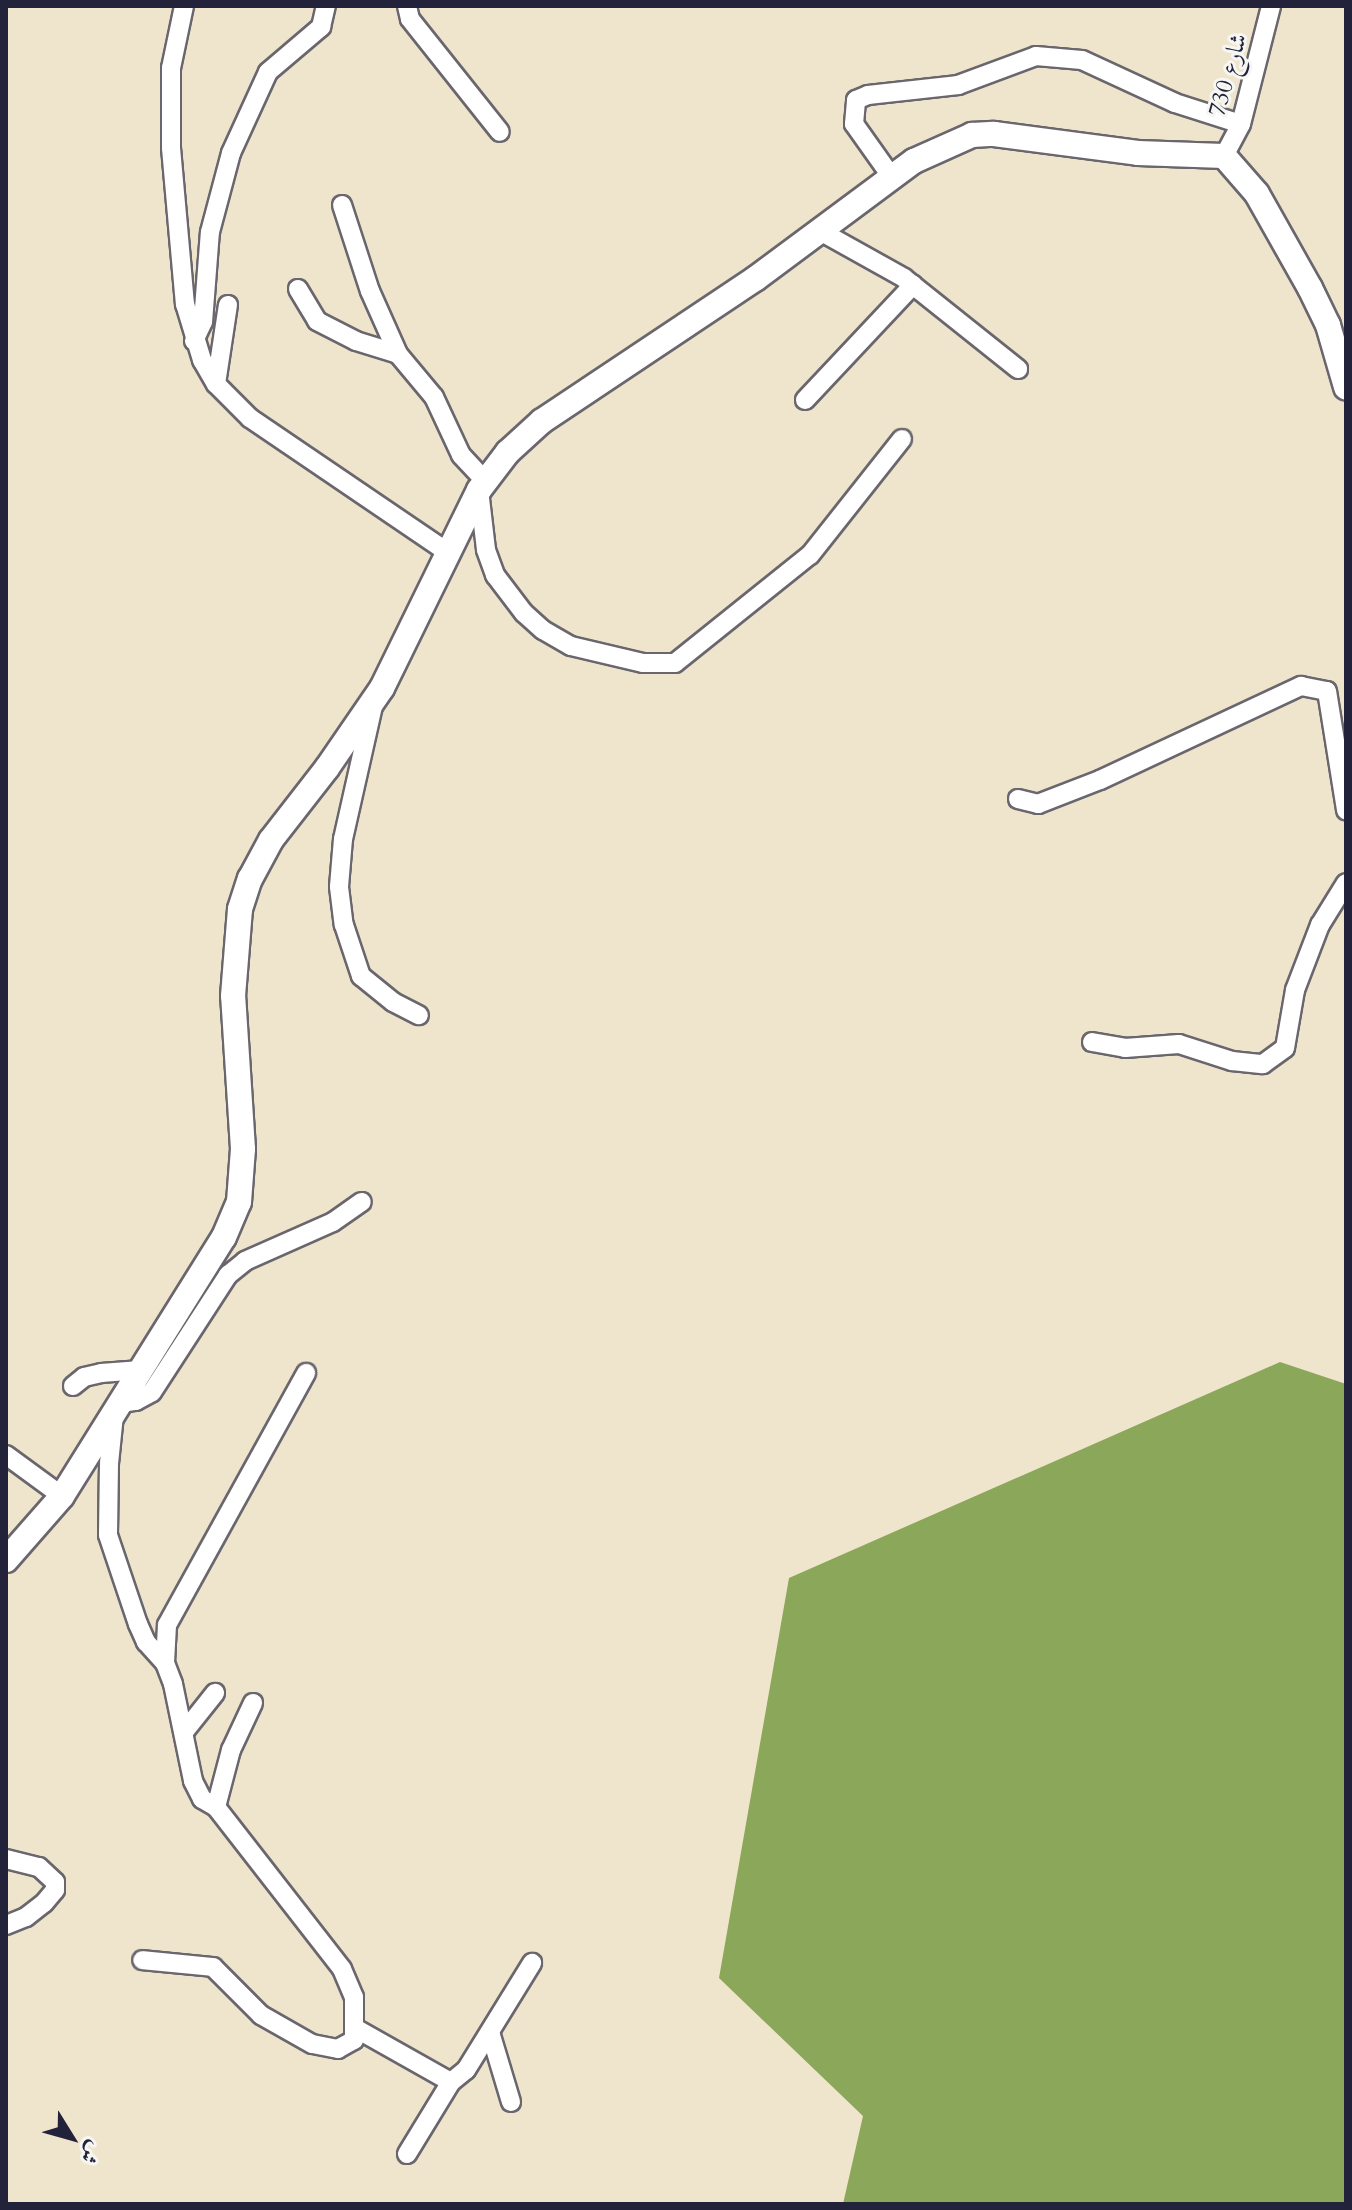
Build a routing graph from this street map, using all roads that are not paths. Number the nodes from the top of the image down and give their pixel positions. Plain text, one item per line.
1 (184, 6) edge
2 (326, 6) edge
3 (407, 6) edge
4 (1271, 6) edge
5 (1241, 124) junction
6 (500, 132) dead end
7 (1224, 156) junction
8 (891, 176) junction
9 (342, 205) dead end
10 (820, 231) junction
11 (913, 285) junction
12 (298, 289) dead end
13 (228, 305) dead end
14 (194, 341) junction
15 (398, 354) junction
16 (1018, 369) dead end
17 (216, 384) junction
18 (1346, 387) edge
19 (805, 400) dead end
20 (902, 439) dead end
21 (482, 485) junction
22 (446, 551) junction
23 (374, 700) junction
24 (1018, 799) dead end
25 (1346, 810) edge
26 (1346, 883) edge
27 (419, 1015) dead end
28 (1092, 1042) dead end
29 (362, 1202) dead end
30 (141, 1370) junction
31 (306, 1373) dead end
32 (73, 1386) dead end
33 (118, 1408) junction
34 (6, 1455) edge
35 (62, 1496) junction
36 (6, 1560) edge
37 (165, 1663) junction
38 (215, 1693) dead end
39 (253, 1703) dead end
40 (184, 1732) junction
41 (216, 1807) junction
42 (6, 1859) edge
43 (6, 1925) edge
44 (142, 1960) dead end
45 (532, 1963) dead end
46 (355, 2028) junction
47 (490, 2032) junction
48 (451, 2082) junction
49 (511, 2102) dead end
50 (407, 2154) dead end

1 - 14 street
2 - 14 street
3 - 6 street
4 - 5 street, شارع 730
5 - 7 street, شارع 730
5 - 8 street
7 - 8 street
7 - 18 street
8 - 10 street
9 - 15 street
10 - 11 street
10 - 21 street
11 - 16 street
11 - 19 street
12 - 15 street
13 - 17 street
14 - 17 street
15 - 21 street
17 - 22 street
20 - 21 street
21 - 22 street
22 - 23 street
23 - 27 street
23 - 30 street
24 - 25 street
26 - 28 street
29 - 33 street
30 - 32 street
30 - 33 street
31 - 37 street
33 - 35 street
33 - 37 street
34 - 35 street
35 - 36 street
37 - 40 street
38 - 40 street
39 - 41 street
40 - 41 street
41 - 46 street
42 - 43 street
44 - 46 street
45 - 47 street
46 - 48 street
47 - 48 street
47 - 49 street
48 - 50 street

